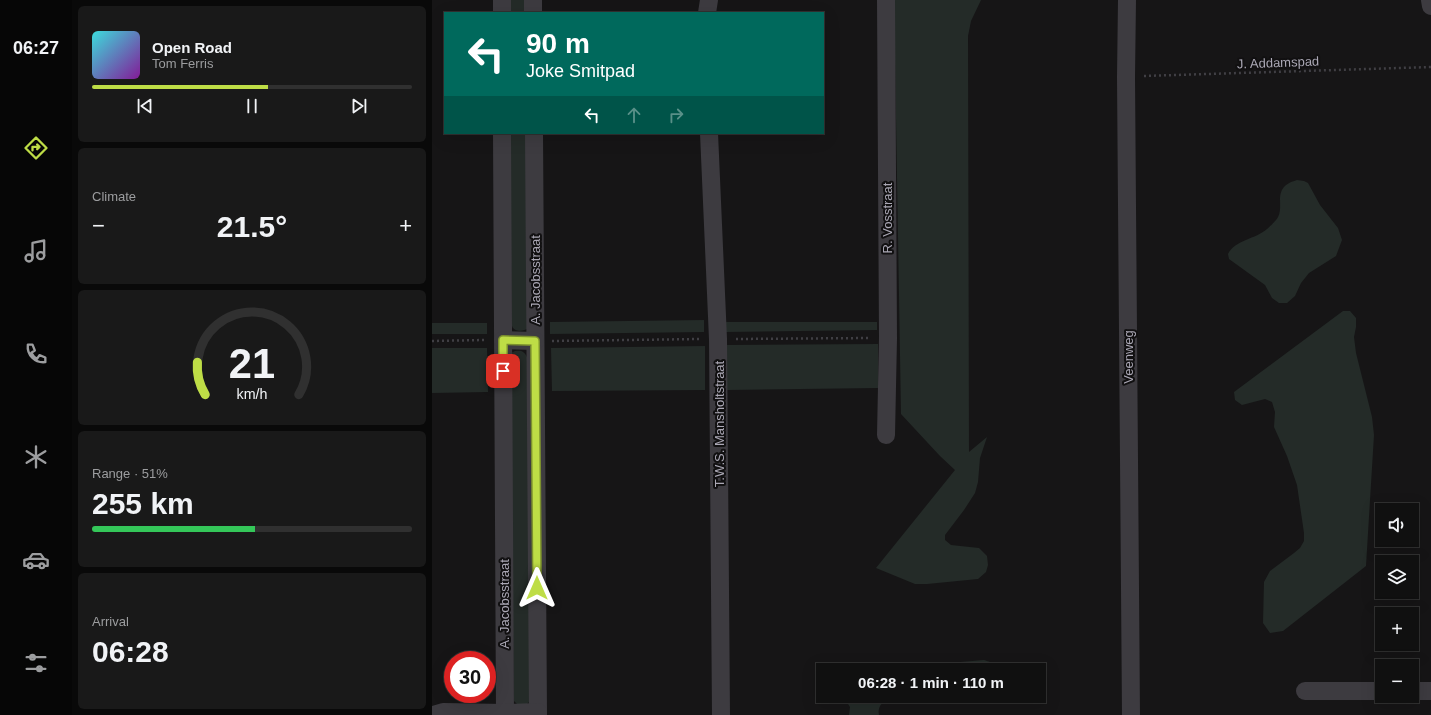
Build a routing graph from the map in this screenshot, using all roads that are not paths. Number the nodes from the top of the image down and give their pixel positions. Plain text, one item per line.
1 (502, 0) edge
2 (533, 0) edge
3 (709, 0) edge
4 (886, 0) edge
5 (1127, 0) edge
6 (502, 12) edge
7 (533, 12) edge
8 (707, 12) edge
9 (502, 134) edge
10 (534, 134) edge
11 (709, 134) edge
12 (503, 340) junction
13 (535, 341) junction
14 (886, 435) dead end
15 (1305, 691) dead end
16 (1375, 691) edge
17 (1419, 691) edge
18 (1431, 691) edge
19 (505, 714) edge
20 (538, 714) edge
21 (433, 715) edge
22 (721, 715) edge
23 (1131, 715) edge

1 - 6 street
2 - 7 street
3 - 8 street
4 - 14 street, R. Vosstraat
5 - 23 street, Veenweg
9 - 12 street, A. Jacobsstraat
10 - 13 street, A. Jacobsstraat
11 - 22 street, T.W.S. Mansholtstraat
12 - 13 street
12 - 19 street, A. Jacobsstraat
13 - 20 street, A. Jacobsstraat
15 - 16 street
17 - 18 street
19 - 20 street
19 - 21 street

